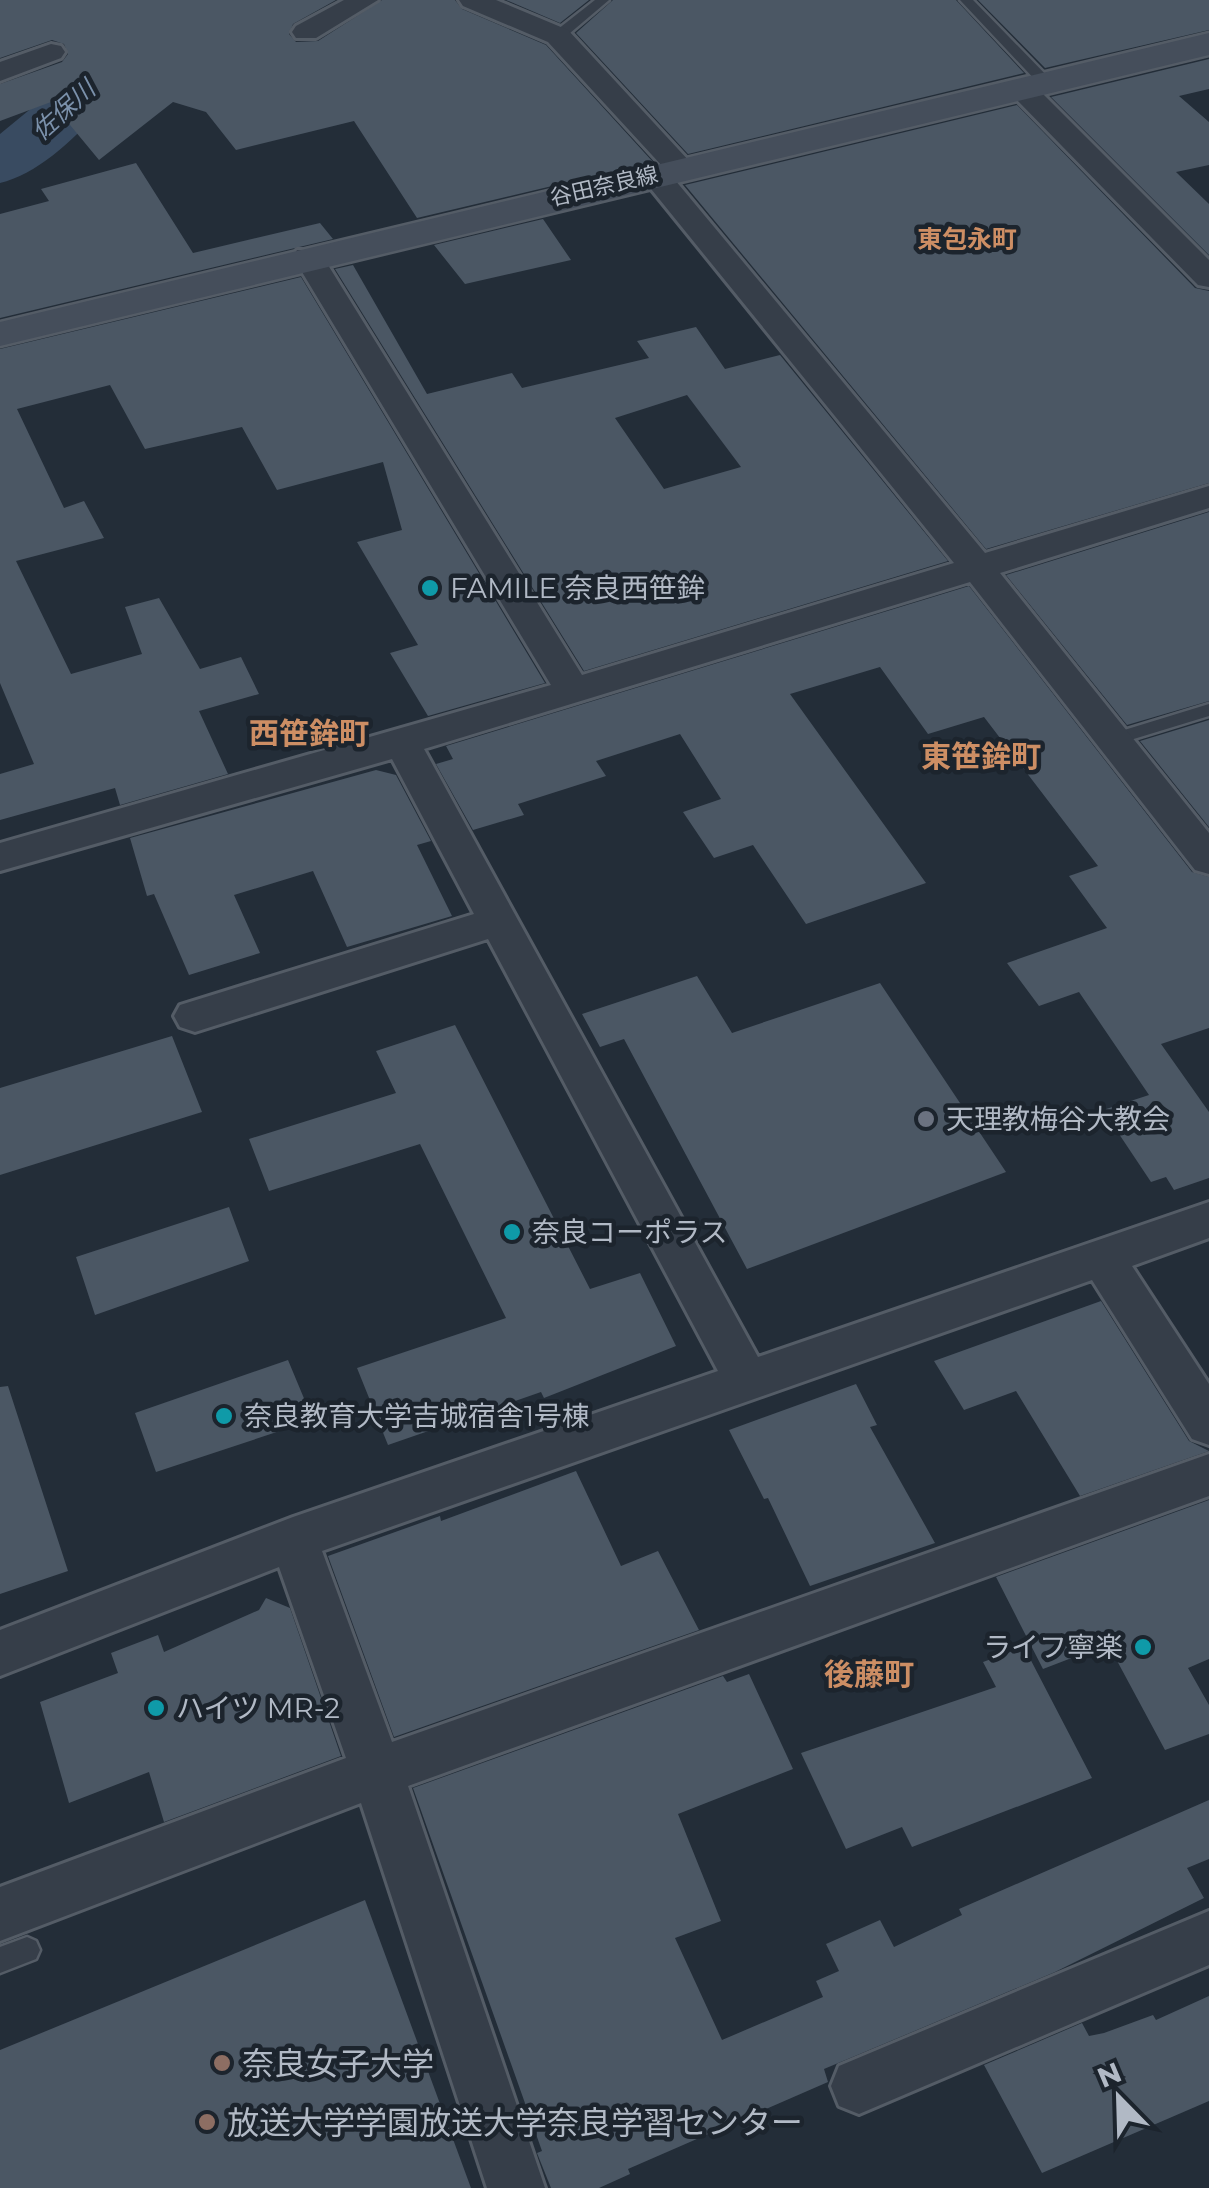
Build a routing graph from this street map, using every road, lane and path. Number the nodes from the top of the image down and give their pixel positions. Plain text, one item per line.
1 (364, 0) edge
2 (473, 0) edge
3 (603, 0) edge
4 (966, 0) edge
5 (513, 6) edge
6 (306, 32) dead end
7 (558, 36) junction
8 (1209, 44) edge
9 (51, 52) dead end
10 (0, 72) edge
11 (1033, 85) junction
12 (667, 171) junction
13 (308, 257) junction
14 (1209, 278) edge
15 (0, 334) edge
16 (1209, 497) edge
17 (977, 568) junction
18 (573, 690) junction
19 (1209, 710) edge
20 (1114, 739) junction
21 (402, 743) junction
22 (0, 857) edge
23 (1209, 860) edge
24 (499, 921) junction
25 (195, 1016) dead end
26 (1209, 1220) edge
27 (1101, 1256) junction
28 (748, 1382) junction
29 (1209, 1424) edge
30 (1209, 1475) edge
31 (293, 1540) junction
32 (0, 1653) edge
33 (377, 1772) junction
34 (14, 1932) edge
35 (1209, 1938) edge
36 (0, 1960) edge
37 (859, 2086) dead end
38 (516, 2188) edge

1 - 6 street
2 - 5 street
3 - 7 lane
4 - 11 lane
5 - 7 street
7 - 12 street
8 - 11 main road, 谷田奈良線
9 - 10 street
11 - 12 main road, 谷田奈良線
11 - 14 street
12 - 13 main road, 谷田奈良線
12 - 17 street
13 - 15 main road, 谷田奈良線
13 - 18 street
16 - 17 street
17 - 18 street
17 - 20 street
18 - 21 street
19 - 20 lane
20 - 23 street
21 - 22 street
21 - 24 street
24 - 25 street
24 - 28 street
26 - 27 street
27 - 28 street
27 - 29 street
28 - 31 street
30 - 33 street
31 - 32 street
31 - 33 street
33 - 34 street
33 - 38 street
34 - 36 lane
35 - 37 street

